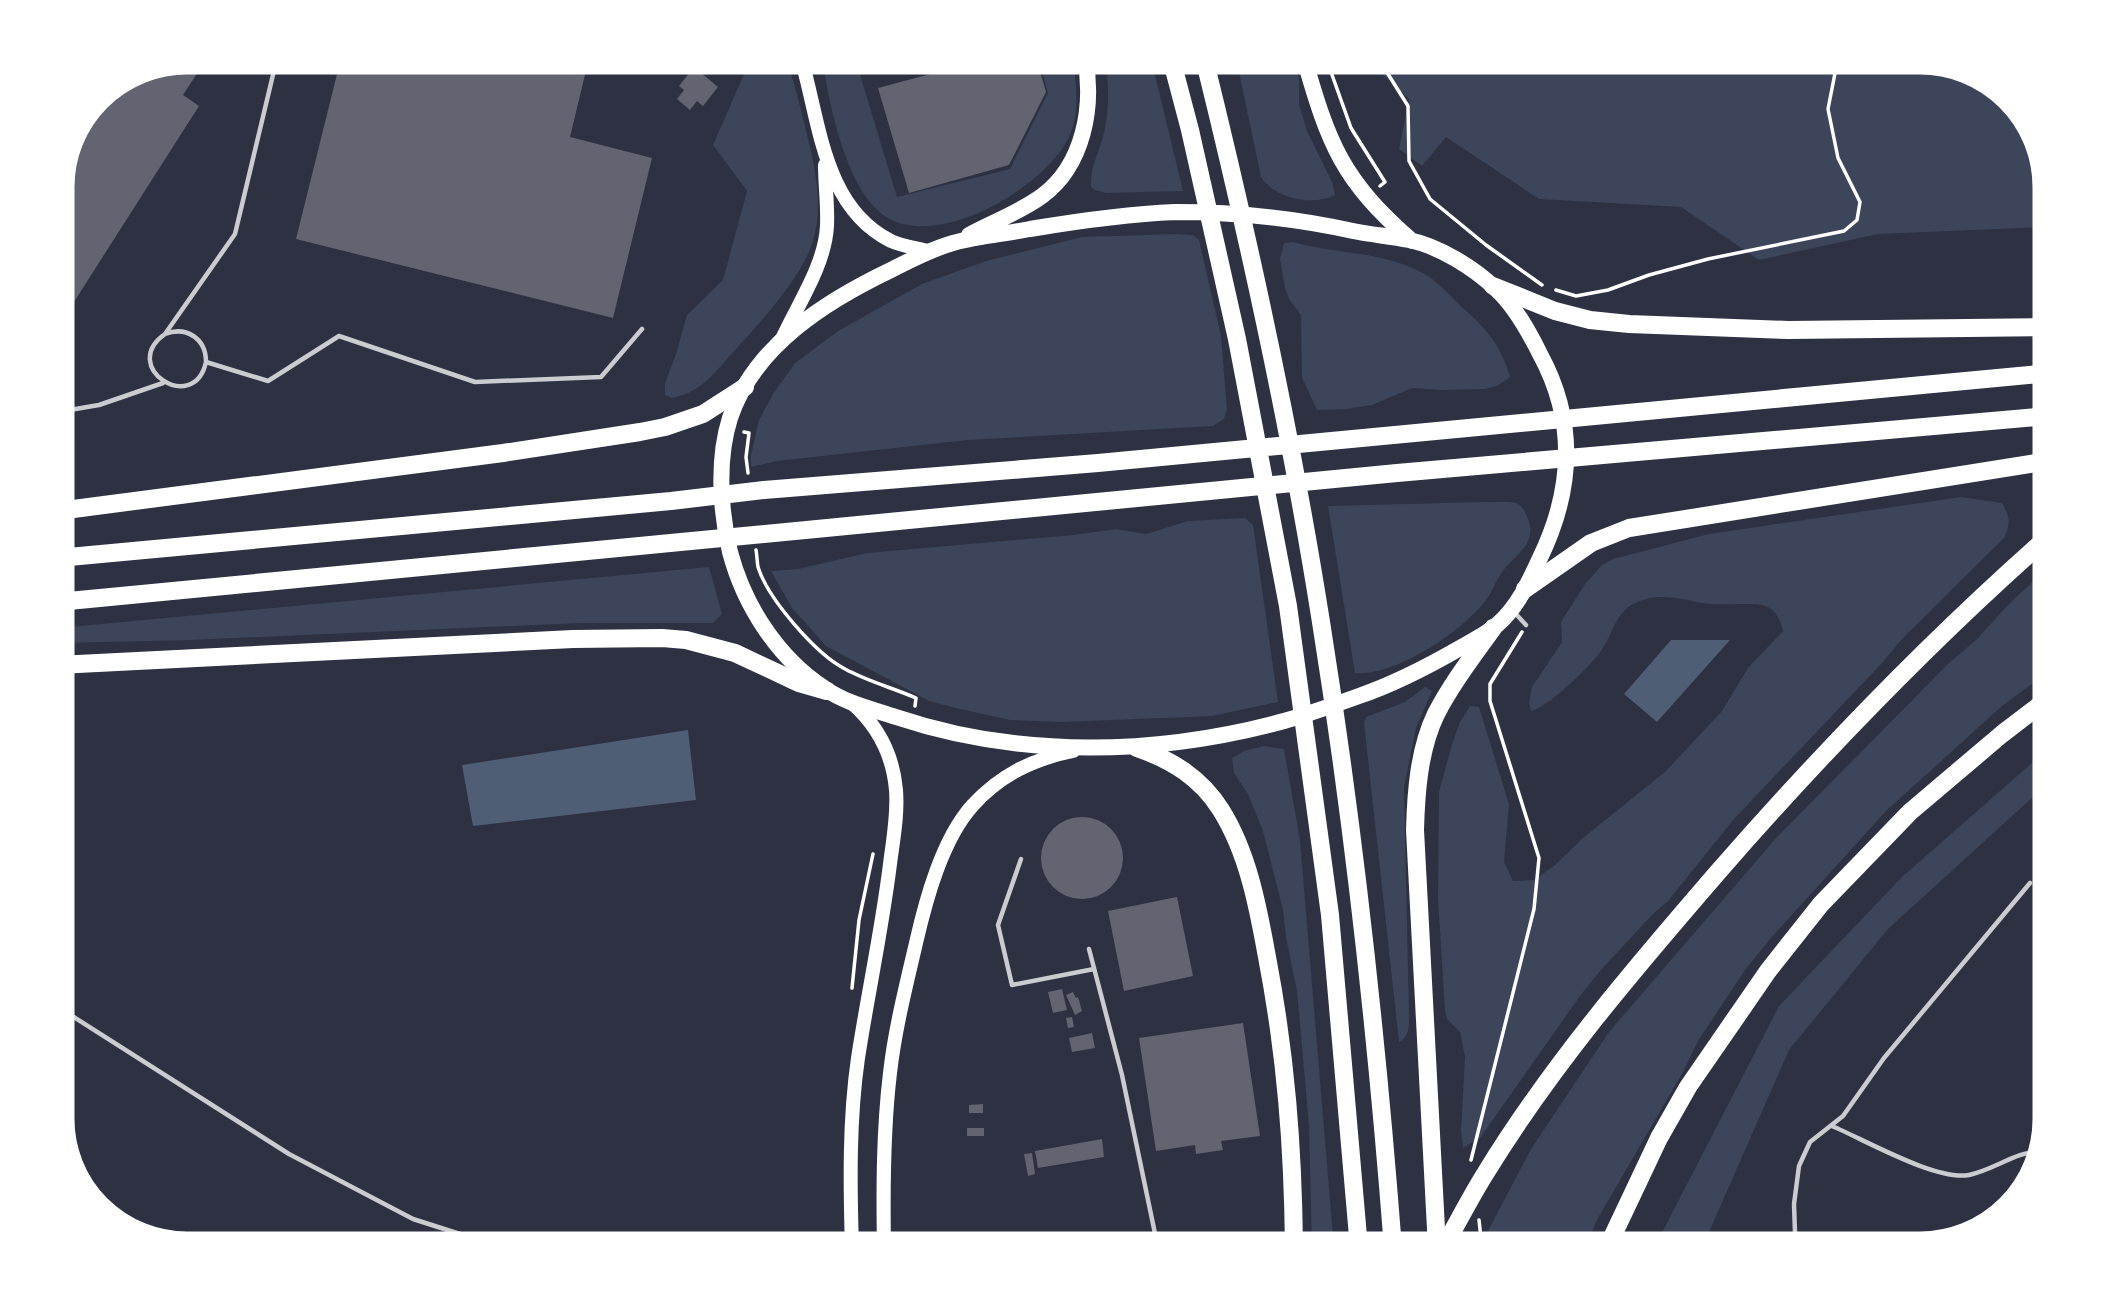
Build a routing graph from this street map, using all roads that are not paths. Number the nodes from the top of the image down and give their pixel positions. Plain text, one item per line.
1 (274, 70) edge
2 (803, 70) edge
3 (1087, 70) edge
4 (1174, 70) edge
5 (1207, 70) edge
6 (1308, 70) edge
7 (824, 153) junction
8 (1412, 240) junction
9 (955, 242) junction
10 (928, 251) junction
11 (1493, 286) junction
12 (2037, 327) edge
13 (642, 329) dead end
14 (165, 334) junction
15 (782, 340) junction
16 (206, 362) junction
17 (2037, 374) edge
18 (163, 382) junction
19 (745, 387) junction
20 (70, 410) edge
21 (2037, 417) edge
22 (2037, 463) edge
23 (70, 509) edge
24 (2037, 547) edge
25 (70, 557) edge
26 (1525, 589) junction
27 (70, 601) edge
28 (1512, 610) junction
29 (1526, 625) road end
30 (1493, 628) junction
31 (70, 664) edge
32 (827, 691) junction
33 (851, 702) junction
34 (2037, 707) edge
35 (1084, 748) junction
36 (1138, 748) junction
37 (1021, 859) dead end
38 (2030, 883) dead end
39 (1089, 949) dead end
40 (1094, 969) junction
41 (70, 1015) edge
42 (1832, 1126) junction
43 (2032, 1152) edge
44 (464, 1236) edge
45 (852, 1236) edge
46 (884, 1236) edge
47 (1156, 1236) edge
48 (1294, 1236) edge
49 (1358, 1236) edge
50 (1392, 1236) edge
51 (1436, 1236) edge
52 (1449, 1236) edge
53 (1613, 1236) edge
54 (1796, 1236) edge

1 - 14 lane
2 - 7 main road
3 - 9 highway
4 - 49 highway
5 - 50 highway
6 - 8 highway
7 - 10 main road
7 - 15 main road
8 - 9 highway
8 - 11 highway
9 - 10 highway
10 - 15 highway
11 - 12 highway
11 - 26 highway
13 - 16 lane
14 - 16 lane
14 - 18 lane
15 - 19 highway
16 - 18 lane
17 - 25 highway
18 - 20 lane
19 - 23 highway
19 - 32 highway
21 - 27 highway
22 - 26 highway
24 - 52 highway
26 - 28 highway
28 - 29 lane
28 - 30 highway
30 - 36 highway
30 - 51 highway
31 - 32 highway
32 - 33 highway
33 - 35 highway
33 - 45 main road
34 - 53 highway
35 - 36 highway
35 - 46 main road
36 - 48 highway
37 - 40 lane
38 - 42 lane
39 - 40 lane
40 - 47 lane
41 - 44 lane
42 - 43 lane
42 - 54 lane

